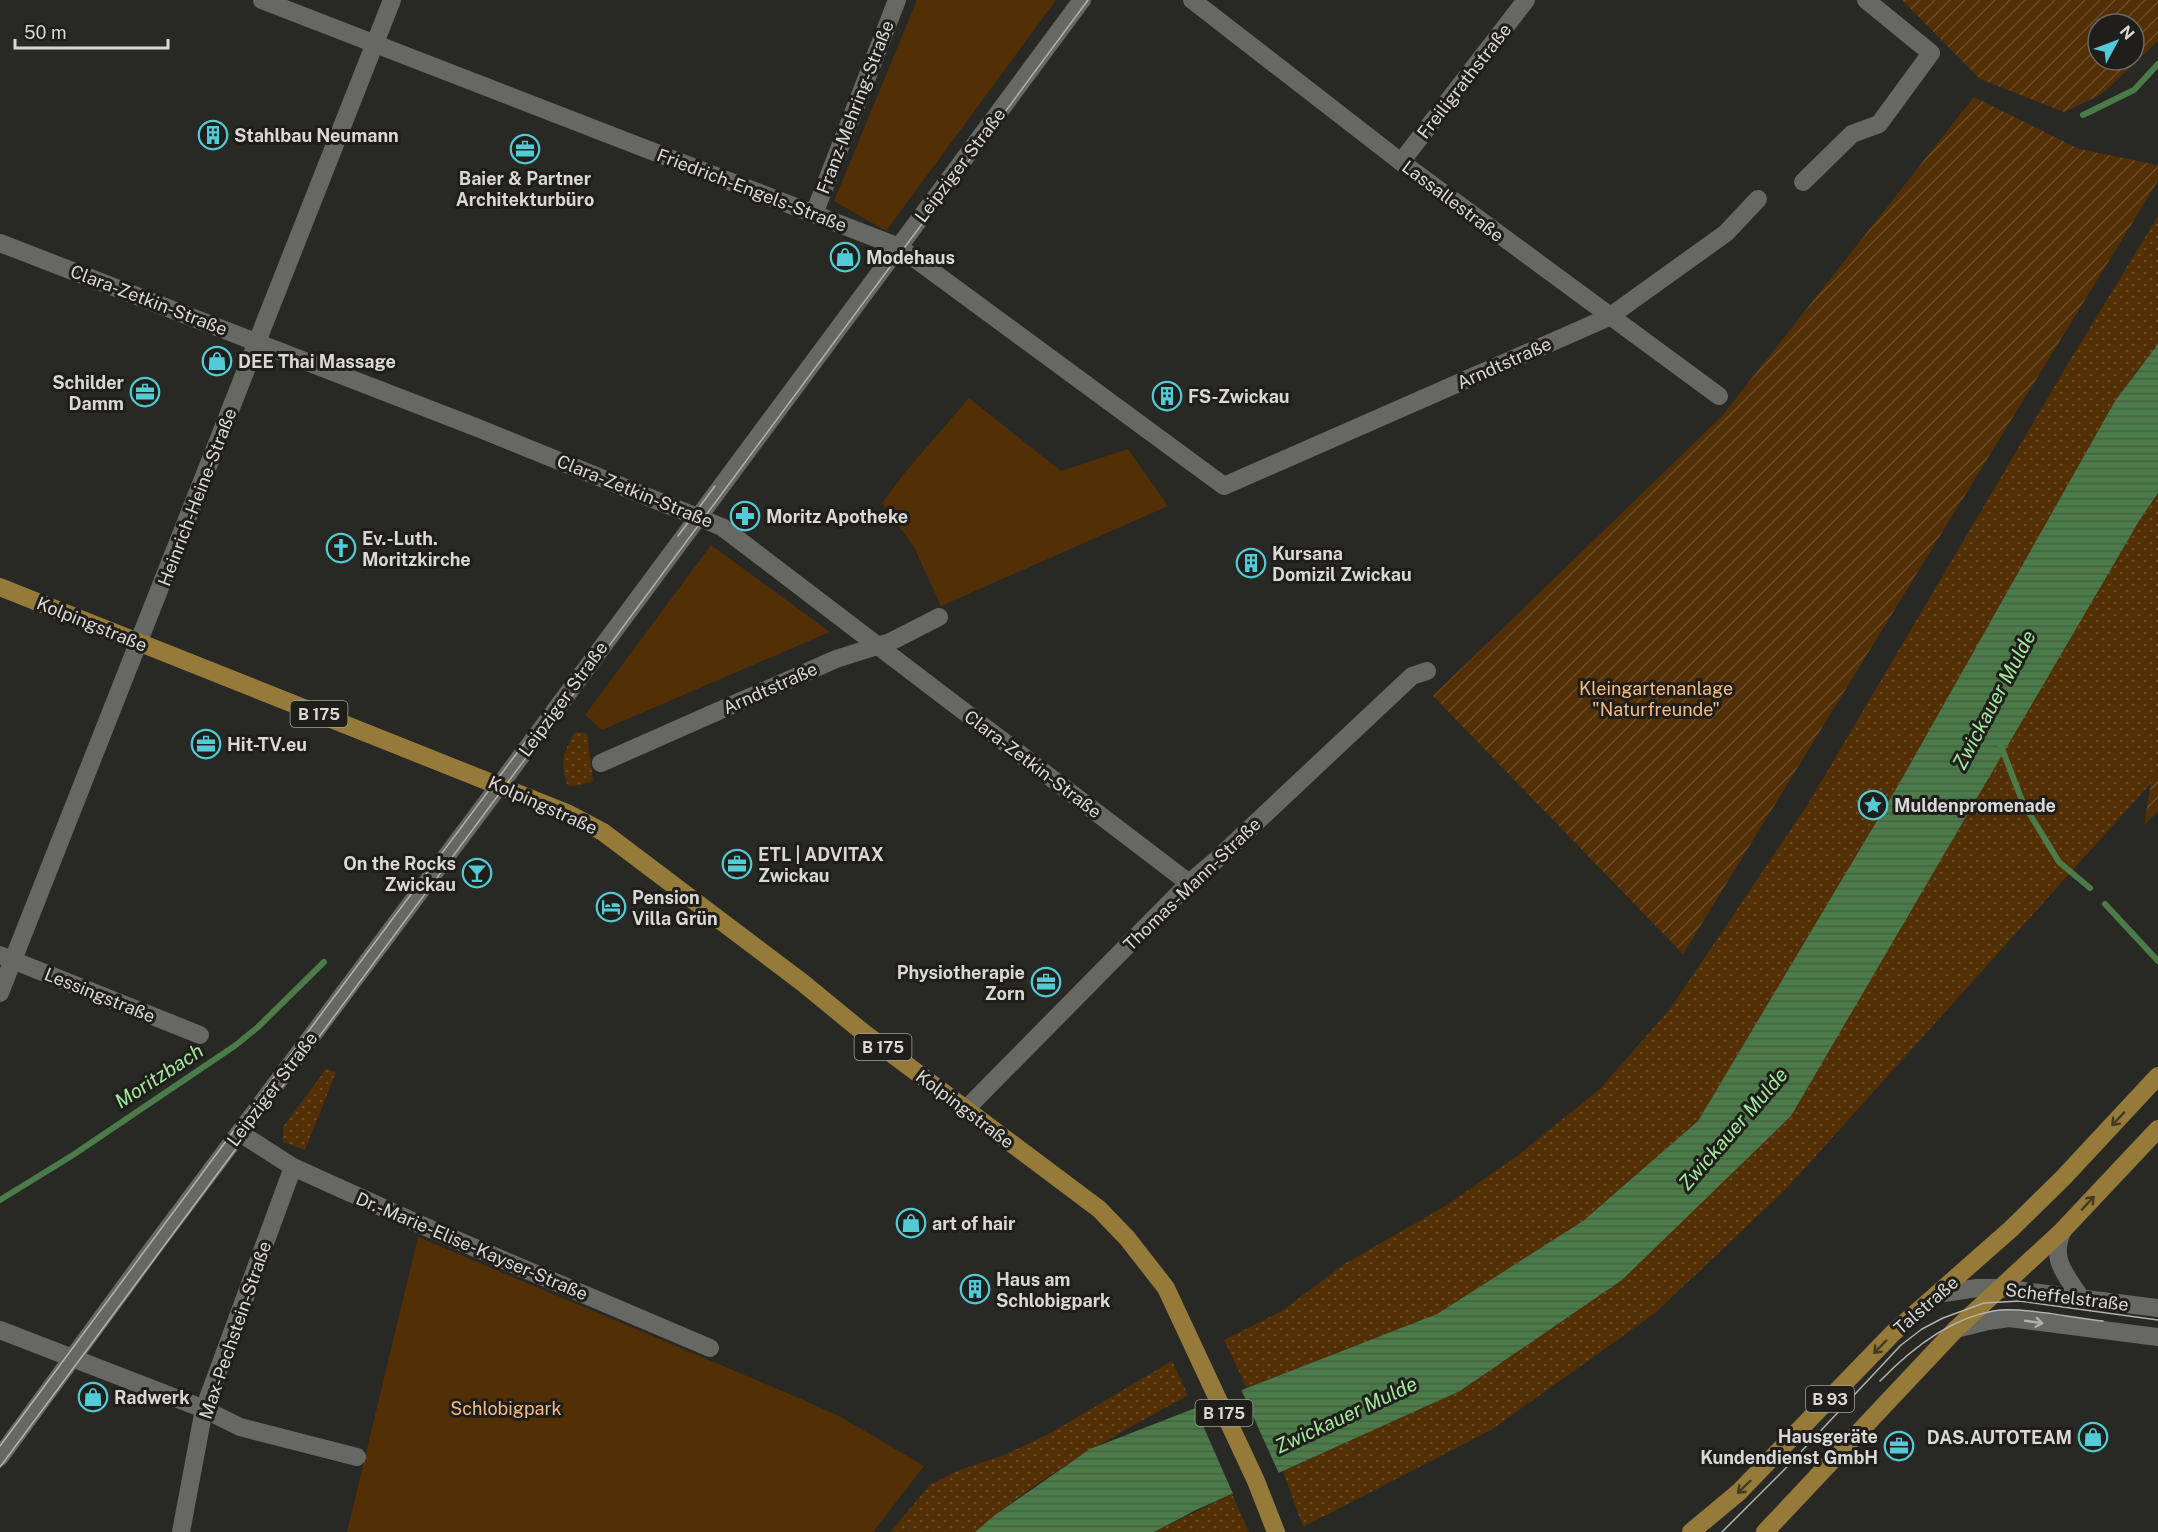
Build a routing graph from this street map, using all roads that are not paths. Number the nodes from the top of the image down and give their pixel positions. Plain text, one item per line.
1 (262, 0) edge
2 (392, 0) edge
3 (897, 0) edge
4 (1082, 0) edge
5 (1192, 0) edge
6 (1526, 0) edge
7 (1866, 0) edge
8 (374, 44) junction
9 (1401, 162) junction
10 (1803, 182) dead end
11 (1758, 199) dead end
12 (814, 214) junction
13 (0, 243) edge
14 (899, 247) junction
15 (1609, 317) junction
16 (257, 342) junction
17 (1719, 396) dead end
18 (1224, 486) joint
19 (698, 516) junction
20 (0, 587) edge
21 (939, 617) dead end
22 (139, 642) junction
23 (879, 646) junction
24 (1427, 671) dead end
25 (601, 763) dead end
26 (499, 786) junction
27 (1189, 883) junction
28 (6, 958) edge
29 (0, 993) edge
30 (200, 1035) dead end
31 (2158, 1076) edge
32 (966, 1109) junction
33 (2158, 1129) edge
34 (240, 1133) junction
35 (293, 1167) junction
36 (2063, 1230) junction
37 (1970, 1266) junction
38 (2001, 1288) junction
39 (1936, 1294) junction
40 (1980, 1296) junction
41 (2081, 1298) junction
42 (2158, 1308) edge
43 (2009, 1318) junction
44 (1956, 1329) junction
45 (0, 1330) edge
46 (2158, 1337) edge
47 (710, 1348) dead end
48 (73, 1358) junction
49 (204, 1409) junction
50 (0, 1457) edge
51 (357, 1457) dead end
52 (181, 1532) edge
53 (1276, 1532) edge
54 (1691, 1532) edge
55 (1766, 1532) edge

1 - 8 street, Friedrich-Engels-Straße
2 - 8 street, Heinrich-Heine-Straße
3 - 12 street, Franz-Mehring-Straße
4 - 14 street, Leipziger Straße
5 - 9 street, Lassallestraße
6 - 9 street, Freiligrathstraße
7 - 10 street
8 - 12 street, Friedrich-Engels-Straße
8 - 16 street, Heinrich-Heine-Straße
9 - 15 street, Lassallestraße
11 - 15 street, Arndtstraße
12 - 14 street, Friedrich-Engels-Straße
13 - 16 street, Clara-Zetkin-Straße
14 - 18 street, Friedrich-Engels-Straße
14 - 19 street, Leipziger Straße
15 - 17 street, Lassallestraße
15 - 18 street, Arndtstraße
16 - 19 street, Clara-Zetkin-Straße
16 - 22 street, Heinrich-Heine-Straße
19 - 23 street, Clara-Zetkin-Straße
19 - 26 street, Leipziger Straße
20 - 22 main road, Kolpingstraße / B 175
21 - 23 street, Arndtstraße
22 - 26 main road, Kolpingstraße / B 175
22 - 28 street, Heinrich-Heine-Straße
23 - 25 street, Arndtstraße
23 - 27 street, Clara-Zetkin-Straße
24 - 27 street, Thomas-Mann-Straße
26 - 32 main road, Kolpingstraße / B 175
26 - 34 street, Leipziger Straße
27 - 32 street, Thomas-Mann-Straße
28 - 29 street, Heinrich-Heine-Straße
28 - 30 street, Lessingstraße
31 -> 37 main road, Talstraße / B 93
32 - 53 main road, Kolpingstraße / B 175
36 -> 33 main road, Talstraße / B 93
34 - 35 street, Dr.-Marie-Elise-Kayser-Straße
34 - 48 street, Leipziger Straße
35 - 47 street, Dr.-Marie-Elise-Kayser-Straße
35 - 49 street, Max-Pechstein-Straße
36 - 38 main road, Talstraße / B 93
36 - 41 street
37 - 39 main road, Talstraße / B 93
37 - 40 street
38 - 40 main road, Talstraße / B 93
38 - 41 street, Scheffelstraße
39 - 40 street
39 -> 54 main road, Talstraße / B 93
40 - 43 street, Scheffelstraße
40 - 44 main road, Talstraße / B 93
41 - 42 street, Scheffelstraße
43 - 44 street, Scheffelstraße
43 -> 46 street, Scheffelstraße
44 - 55 main road, Talstraße / B 93
45 - 48 street
48 - 49 street
48 - 50 street, Leipziger Straße
49 - 51 street
49 - 52 street, Max-Pechstein-Straße

